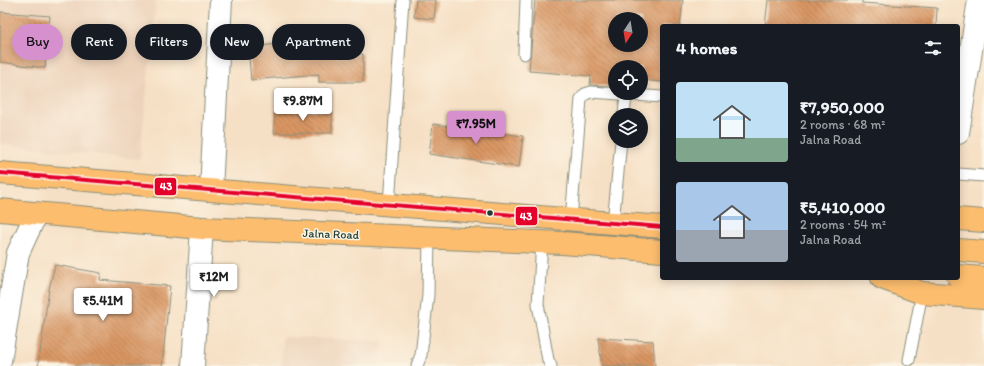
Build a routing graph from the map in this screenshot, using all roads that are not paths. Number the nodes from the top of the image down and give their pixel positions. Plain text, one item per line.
1 (221, 0) edge
2 (403, 0) edge
3 (526, 0) edge
4 (979, 0) edge
5 (524, 54) dead end
6 (976, 77) edge
7 (608, 93) edge
8 (648, 96) edge
9 (660, 97) edge
10 (960, 127) edge
11 (620, 148) edge
12 (0, 173) edge
13 (960, 174) edge
14 (984, 176) edge
15 (211, 190) junction
16 (389, 204) junction
17 (0, 210) edge
18 (36, 214) junction
19 (960, 219) edge
20 (571, 220) junction
21 (984, 221) edge
22 (613, 223) junction
23 (660, 227) edge
24 (202, 228) junction
25 (429, 238) junction
26 (542, 243) junction
27 (960, 250) edge
28 (660, 251) edge
29 (984, 252) edge
30 (960, 276) edge
31 (984, 278) edge
32 (887, 280) edge
33 (922, 293) junction
34 (984, 298) edge
35 (909, 360) dead end
36 (0, 361) edge
37 (194, 366) edge
38 (417, 366) edge
39 (551, 366) edge

1 - 15 street
2 - 16 lane
3 - 5 lane
4 - 6 street
6 - 10 street
7 - 20 lane
8 - 9 lane
11 - 22 lane
12 - 15 main road
13 - 14 lane
15 - 16 main road
16 - 20 main road
17 - 18 main road, Jalna Road
18 - 24 main road, Jalna Road
18 - 36 street
19 - 21 main road
20 - 22 main road
22 - 23 main road
24 - 25 main road, Jalna Road
24 - 37 street
25 - 26 main road, Jalna Road
25 - 38 lane
26 - 28 main road, Jalna Road
26 - 39 lane
27 - 29 main road
30 - 31 main road
32 - 33 main road
33 - 34 main road
33 - 35 lane

